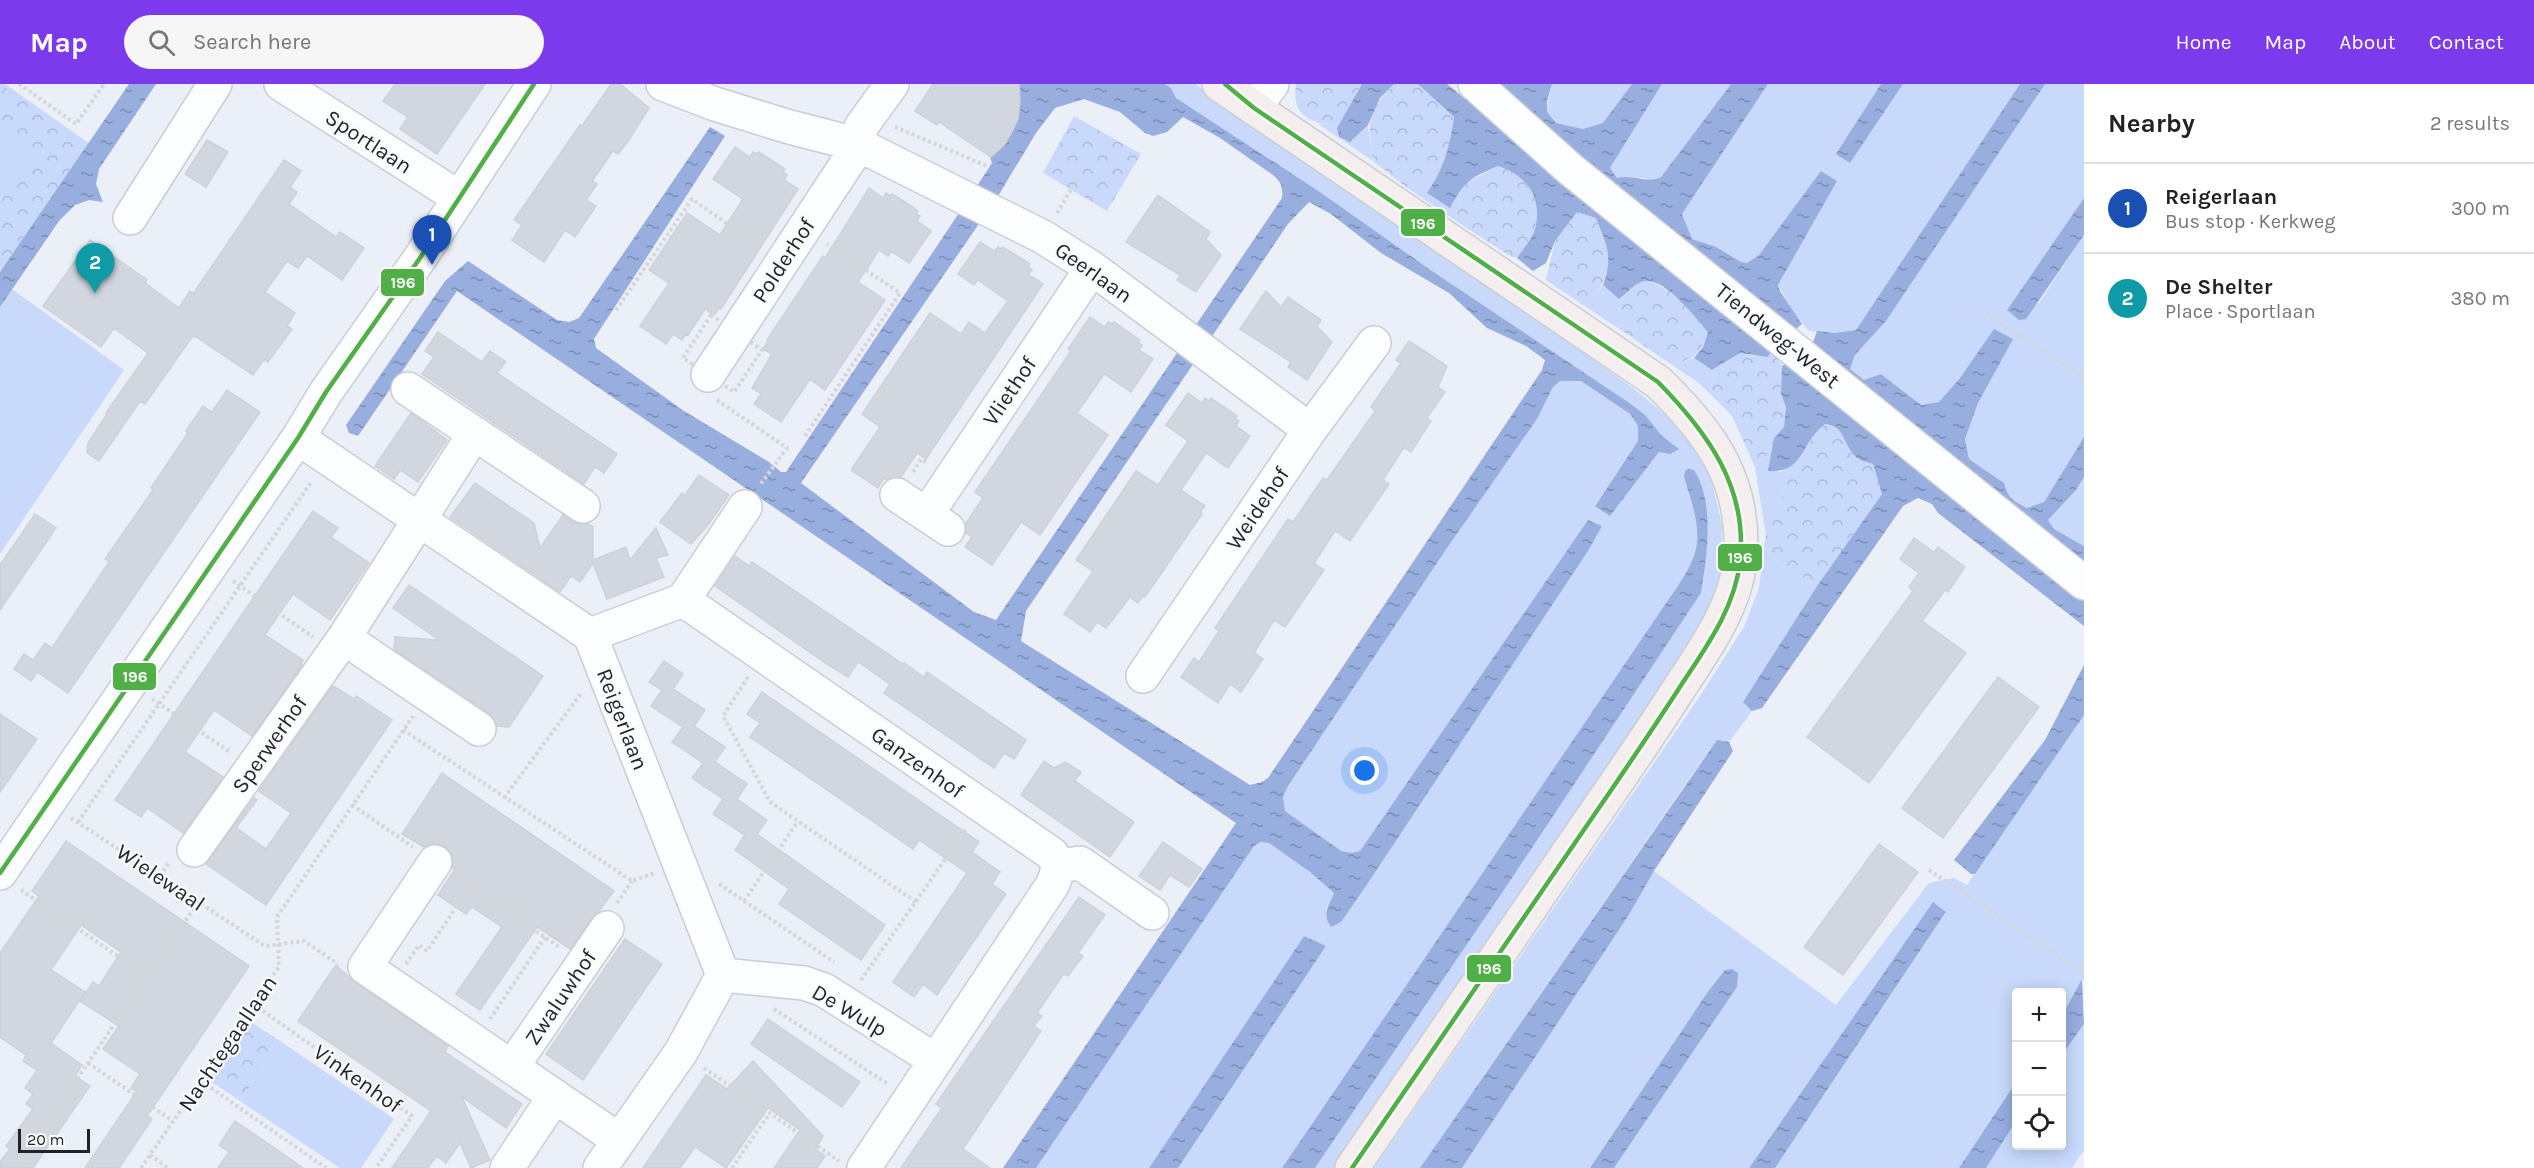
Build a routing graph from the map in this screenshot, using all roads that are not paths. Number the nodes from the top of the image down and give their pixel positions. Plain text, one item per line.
1 (215, 84) edge
2 (281, 84) edge
3 (534, 84) edge
4 (663, 84) edge
5 (892, 84) edge
6 (1475, 84) edge
7 (1223, 85) edge
8 (1263, 96) edge
9 (864, 130) junction
10 (458, 197) junction
11 (130, 218) dead end
12 (1092, 268) junction
13 (1374, 343) dead end
14 (707, 384) road end
15 (408, 388) dead end
16 (1310, 430) junction
17 (474, 434) junction
18 (298, 438) junction
19 (897, 495) dead end
20 (752, 497) road end
21 (583, 506) dead end
22 (420, 521) junction
23 (2084, 583) edge
24 (683, 600) junction
25 (590, 635) junction
26 (339, 645) junction
27 (1143, 675) dead end
28 (479, 729) dead end
29 (194, 850) dead end
30 (435, 862) road end
31 (1059, 866) junction
32 (10, 881) edge
33 (1152, 913) dead end
34 (607, 927) dead end
35 (723, 975) junction
36 (935, 1060) junction
37 (512, 1067) junction
38 (555, 1096) junction
39 (619, 1140) junction
40 (852, 1165) edge
41 (507, 1168) edge
42 (600, 1168) edge
43 (1352, 1168) edge

1 - 11 street
2 - 10 street, Sportlaan
3 - 10 street
4 - 9 street, Geerlaan
5 - 9 street
6 - 23 street, Tiendweg-West
7 - 8 main road
8 - 43 main road
9 - 12 street, Geerlaan
9 - 14 street, Polderhof
10 - 18 street
12 - 16 street, Geerlaan
12 - 19 street, Vliethof
13 - 16 street, Weidehof
15 - 17 street
16 - 27 street, Weidehof
17 - 21 street
17 - 22 street, Sperwerhof
18 - 22 street
18 - 32 street
20 - 24 street
22 - 25 street
22 - 26 street, Sperwerhof
24 - 25 street
24 - 31 street, Ganzenhof
25 - 35 street, Reigerlaan
26 - 28 street
26 - 29 street, Sperwerhof
30 - 37 street, Zwaluwhof
31 - 33 street
31 - 36 street
34 - 37 street, Zwaluwhof
35 - 36 street, De Wulp
35 - 39 street
36 - 40 street
37 - 38 street, Zwaluwhof
38 - 39 street, Zwaluwhof
38 - 41 street
39 - 42 street

